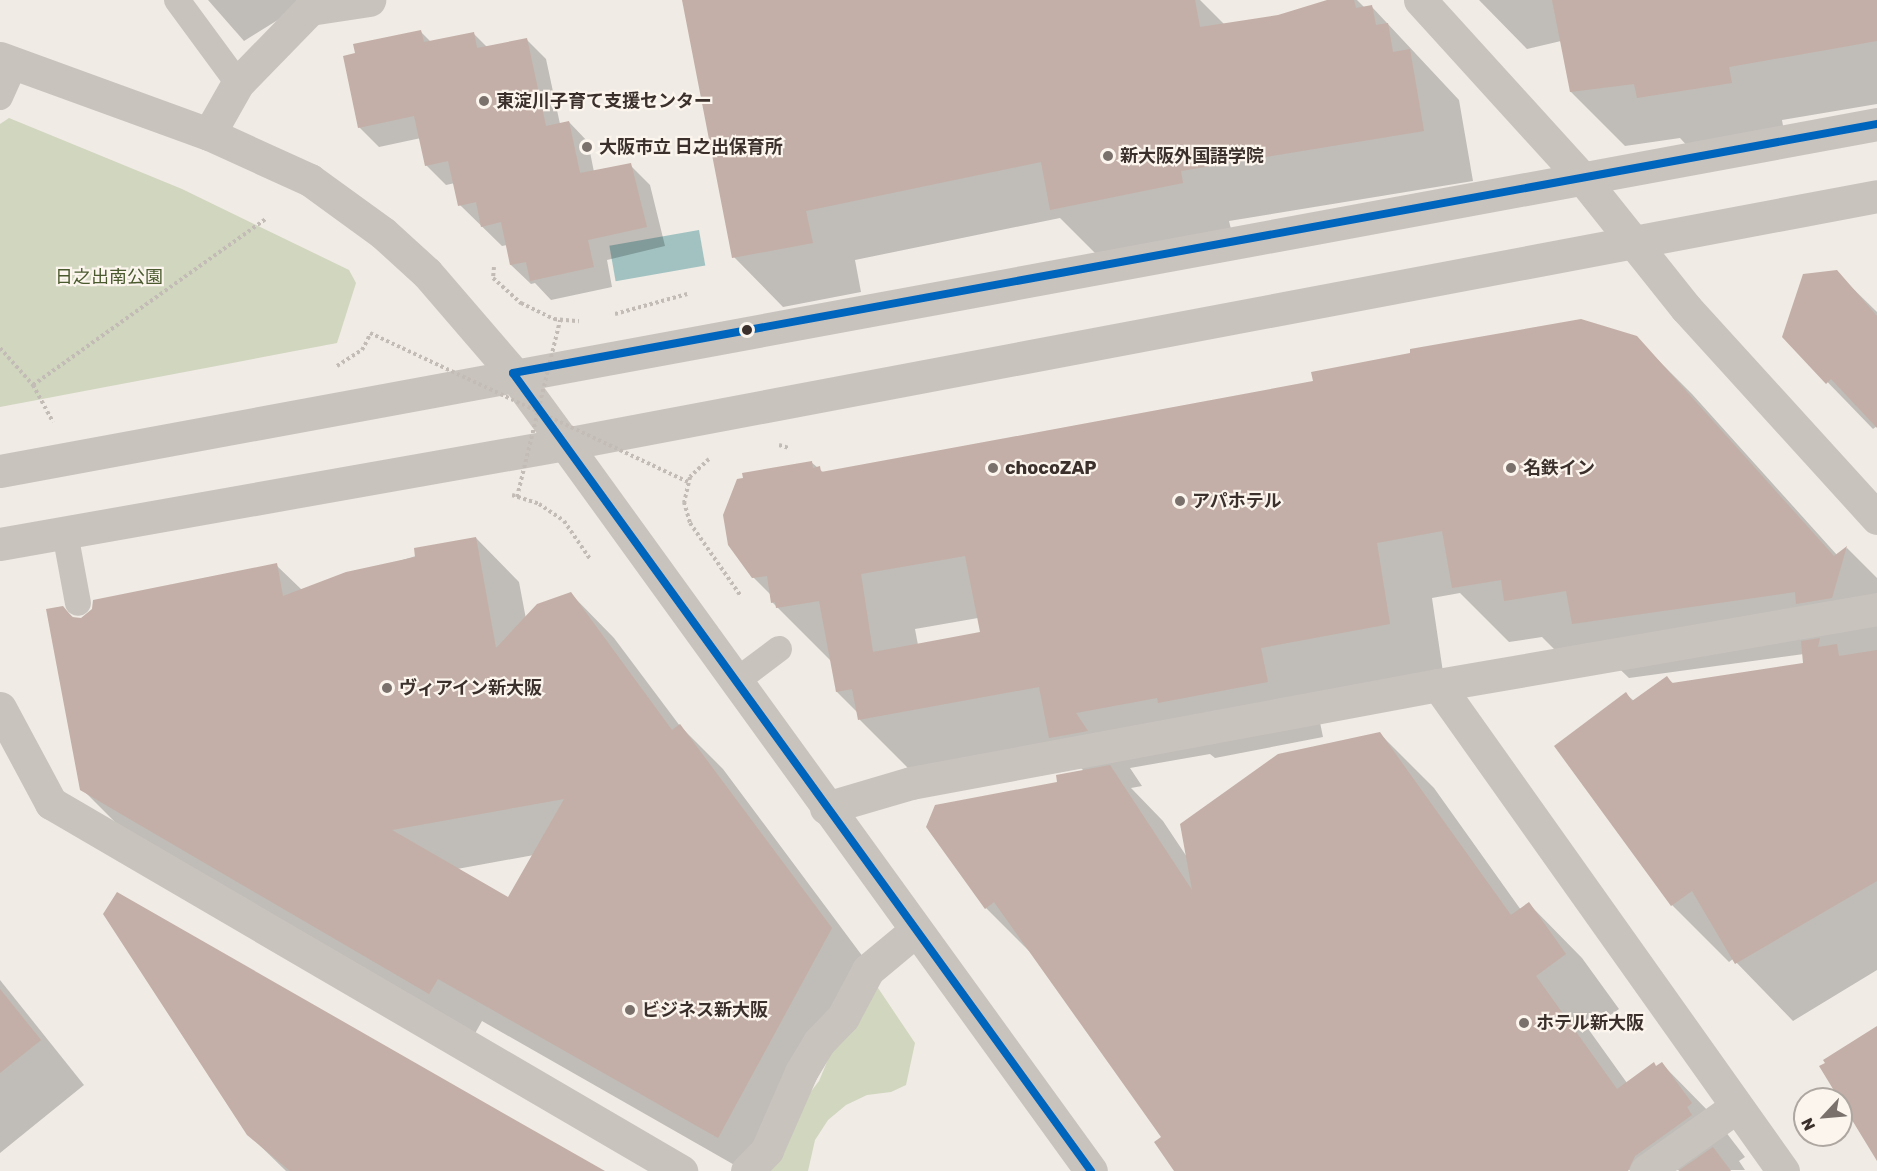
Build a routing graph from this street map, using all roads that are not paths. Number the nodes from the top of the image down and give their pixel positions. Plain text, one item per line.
1 (177, 0) edge
2 (369, 0) edge
3 (1420, 0) edge
4 (307, 5) edge
5 (7, 61) edge
6 (238, 83) junction
7 (0, 97) edge
8 (1877, 124) edge
9 (209, 134) junction
10 (1583, 179) junction
11 (1877, 196) edge
12 (1632, 240) junction
13 (513, 374) junction
14 (565, 444) junction
15 (0, 471) edge
16 (1877, 518) edge
17 (65, 533) junction
18 (0, 544) edge
19 (78, 603) dead end
20 (1877, 609) edge
21 (779, 649) dead end
22 (735, 682) junction
23 (1438, 685) junction
24 (0, 708) edge
25 (826, 808) junction
26 (916, 930) junction
27 (1736, 1107) junction
28 (681, 1171) edge
29 (747, 1171) edge
30 (1091, 1171) edge
31 (1646, 1171) edge
32 (1783, 1171) edge

1 - 6 lane
2 - 4 street
3 - 10 street
4 - 6 street
5 - 7 lane
5 - 9 street
6 - 9 street
8 - 10 street
9 - 13 street
10 - 12 street
10 - 13 street
11 - 12 street
12 - 14 street
12 - 16 street
13 - 14 street
13 - 15 street
14 - 17 street
14 - 22 street
17 - 18 street
17 - 19 lane
20 - 23 street
21 - 22 lane
22 - 25 street
23 - 25 street
23 - 27 street
24 - 28 street
25 - 26 street
26 - 29 street
26 - 30 street
27 - 31 street
27 - 32 street

